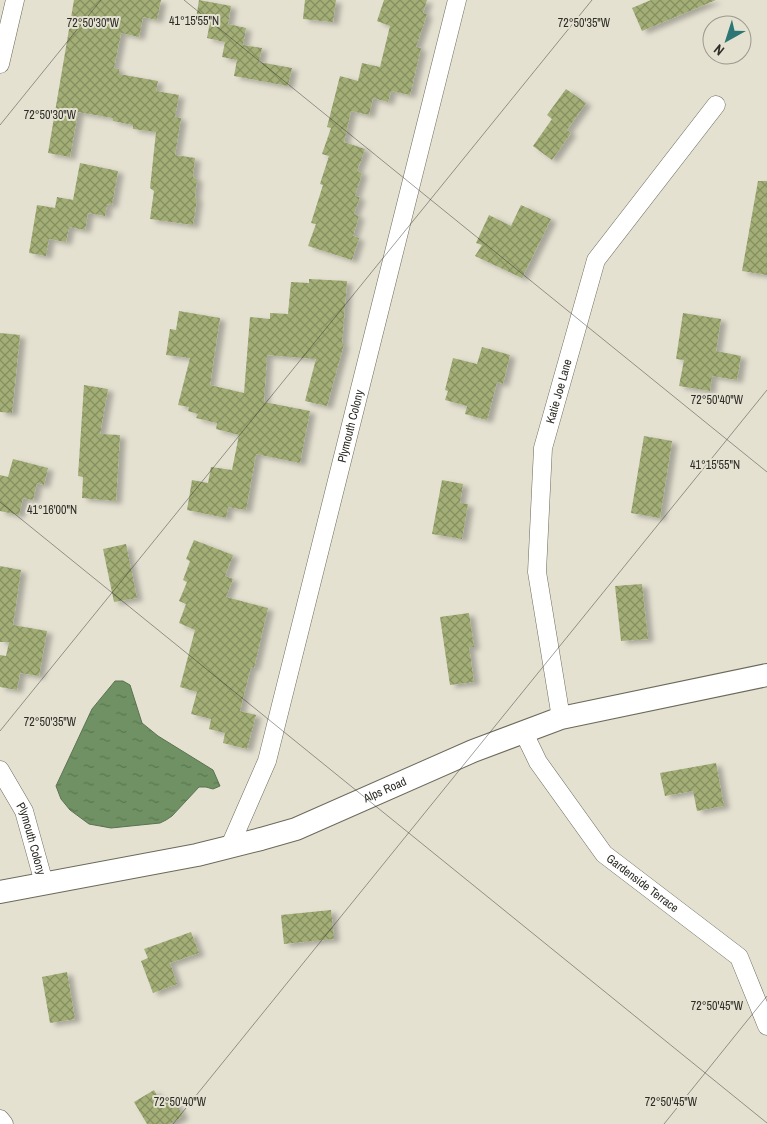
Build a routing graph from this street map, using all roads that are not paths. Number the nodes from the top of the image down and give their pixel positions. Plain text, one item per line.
1 (14, 0) edge
2 (457, 0) edge
3 (0, 64) edge
4 (716, 105) dead end
5 (767, 675) edge
6 (561, 718) junction
7 (523, 731) junction
8 (0, 770) edge
9 (229, 848) junction
10 (44, 883) junction
11 (0, 892) edge
12 (767, 1026) edge
13 (0, 1119) edge
14 (4, 1124) edge

1 - 3 street
2 - 9 street, Plymouth Colony
4 - 6 street, Katie Joe Lane
5 - 6 street, Alps Road
6 - 7 street, Alps Road
7 - 9 street, Alps Road
7 - 12 street, Gardenside Terrace
8 - 10 street, Plymouth Colony
9 - 10 street, Alps Road
10 - 11 street, Alps Road
13 - 14 street

